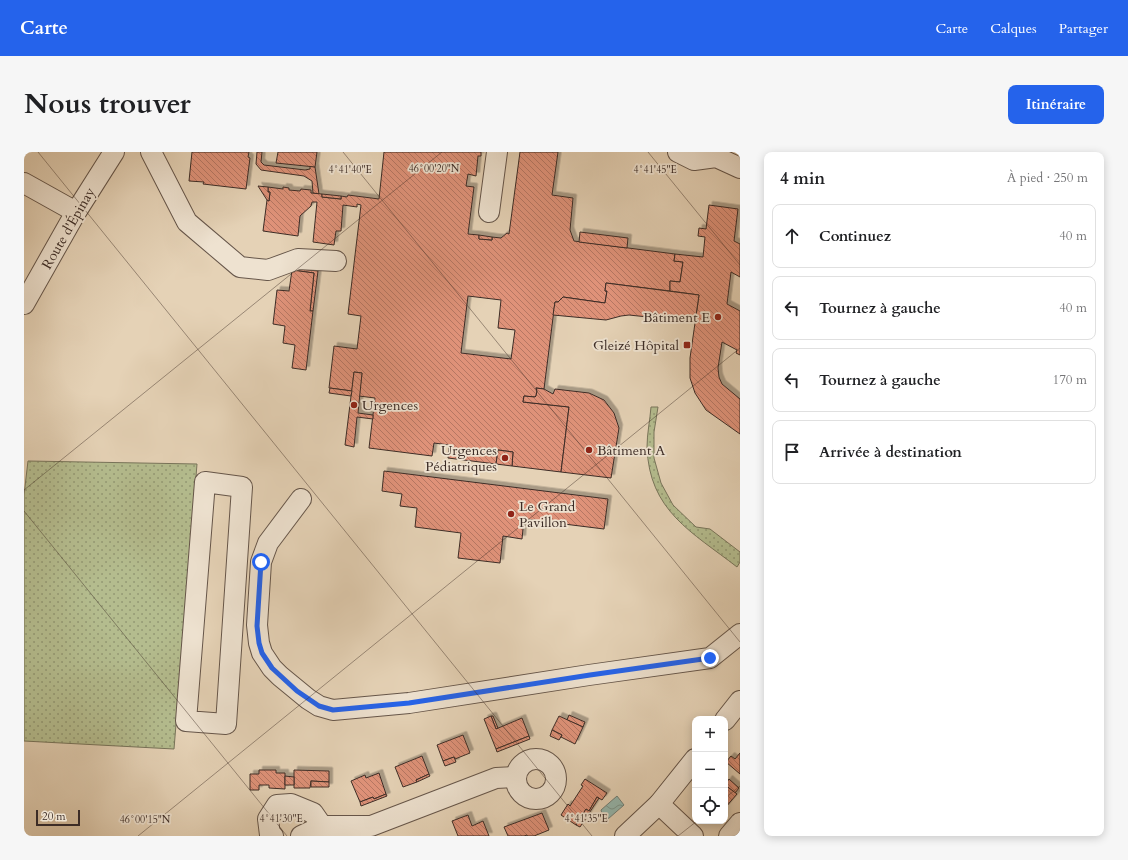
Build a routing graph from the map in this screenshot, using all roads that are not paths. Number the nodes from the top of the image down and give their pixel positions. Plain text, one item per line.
1 (114, 152) edge
2 (151, 152) edge
3 (497, 152) edge
4 (678, 152) edge
5 (740, 168) edge
6 (24, 183) edge
7 (76, 212) junction
8 (489, 212) dead end
9 (336, 261) dead end
10 (24, 304) edge
11 (301, 499) dead end
12 (234, 604) junction
13 (258, 606) junction
14 (740, 634) edge
15 (739, 701) edge
16 (728, 716) edge
17 (692, 763) edge
18 (515, 777) dead end
19 (659, 804) junction
20 (740, 823) edge
21 (322, 826) junction
22 (373, 831) edge
23 (273, 836) edge
24 (301, 836) edge
25 (625, 836) edge
26 (693, 836) edge
27 (729, 836) edge

1 - 7 street, Route d'Épinay
2 - 9 street
3 - 8 street
4 - 5 street
6 - 7 street
7 - 10 street, Route d'Épinay
11 - 13 street
12 - 12 street
12 - 13 street
13 - 14 street
15 - 16 street
17 - 19 street
18 - 22 street
19 - 25 street
19 - 26 street
20 - 27 street
21 - 22 street
21 - 23 street
21 - 24 street

